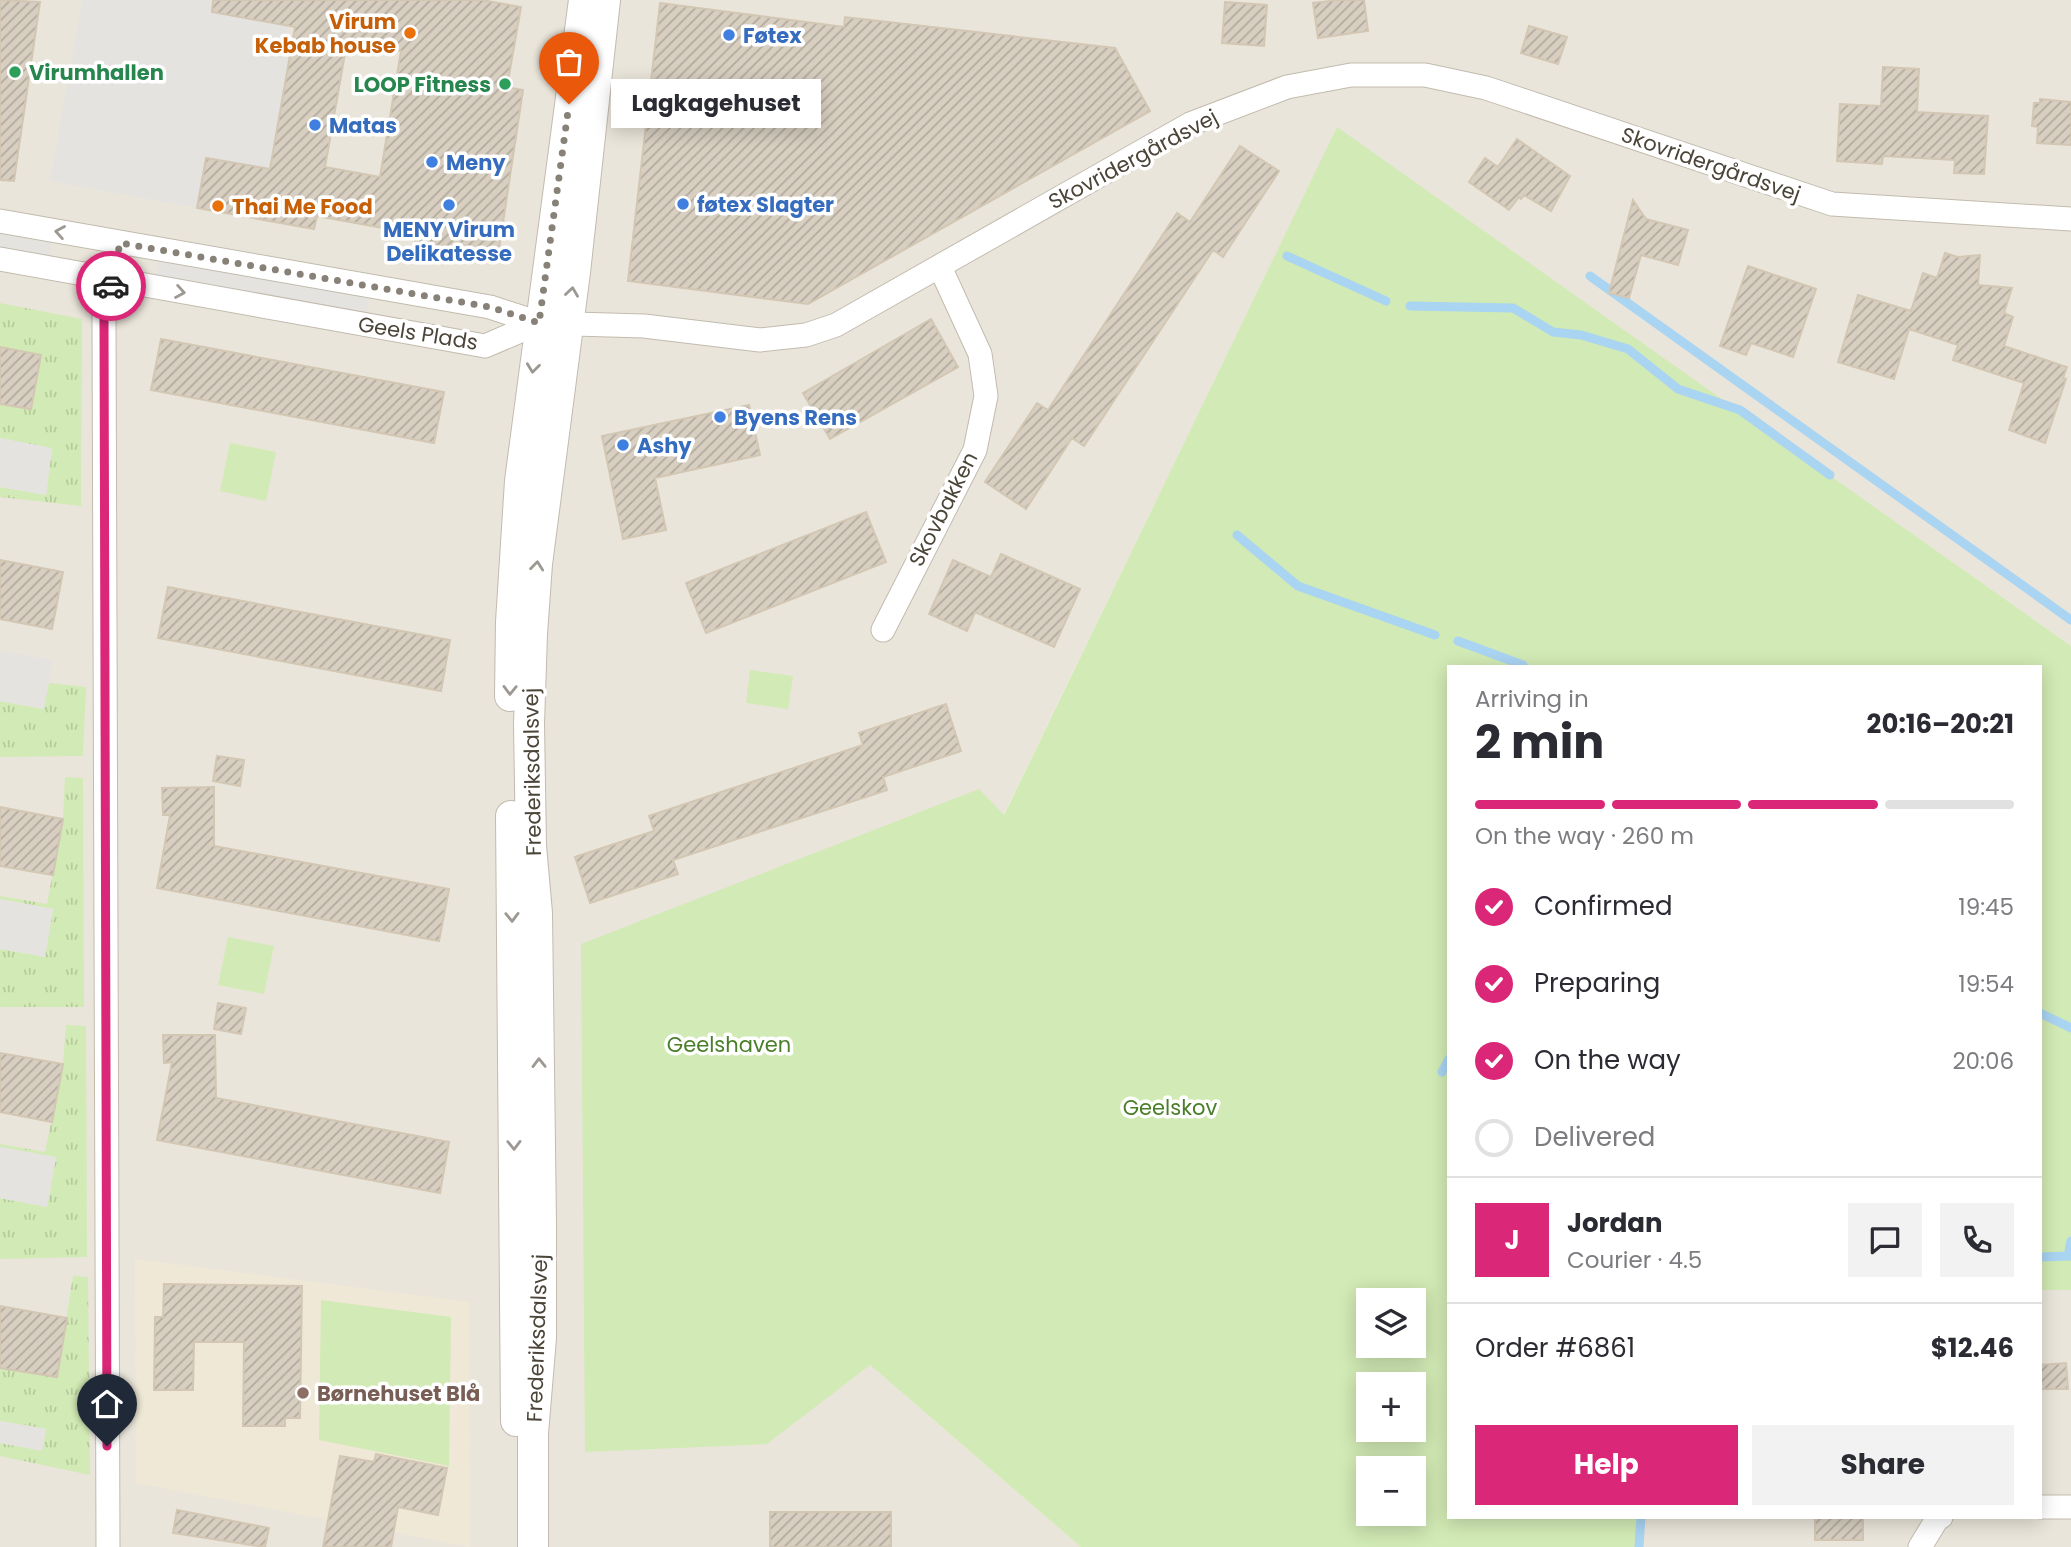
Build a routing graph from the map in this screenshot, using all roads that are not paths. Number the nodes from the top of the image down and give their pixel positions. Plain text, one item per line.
1 (584, 0) edge
2 (605, 0) edge
3 (2071, 219) edge
4 (0, 221) edge
5 (120, 243) junction
6 (0, 259) edge
7 (940, 267) junction
8 (113, 280) junction
9 (553, 324) junction
10 (883, 630) dead end
11 (2042, 1507) edge
12 (2071, 1507) edge
13 (1937, 1519) edge
14 (108, 1547) edge
15 (515, 1547) edge
16 (533, 1547) edge
17 (1920, 1547) edge

1 - 9 street, Frederiksdalsvej
9 -> 2 street, Frederiksdalsvej
3 - 7 street, Skovridergårdsvej
5 -> 4 street, Geels Plads
5 - 8 street
5 - 9 street, Geels Plads
6 - 8 street, Geels Plads
7 - 9 street, Skovridergårdsvej
7 - 10 street, Skovbakken
8 -> 9 street, Geels Plads
8 - 14 street
9 -> 15 street, Frederiksdalsvej
16 -> 9 street, Frederiksdalsvej
11 - 12 street
13 - 17 street

